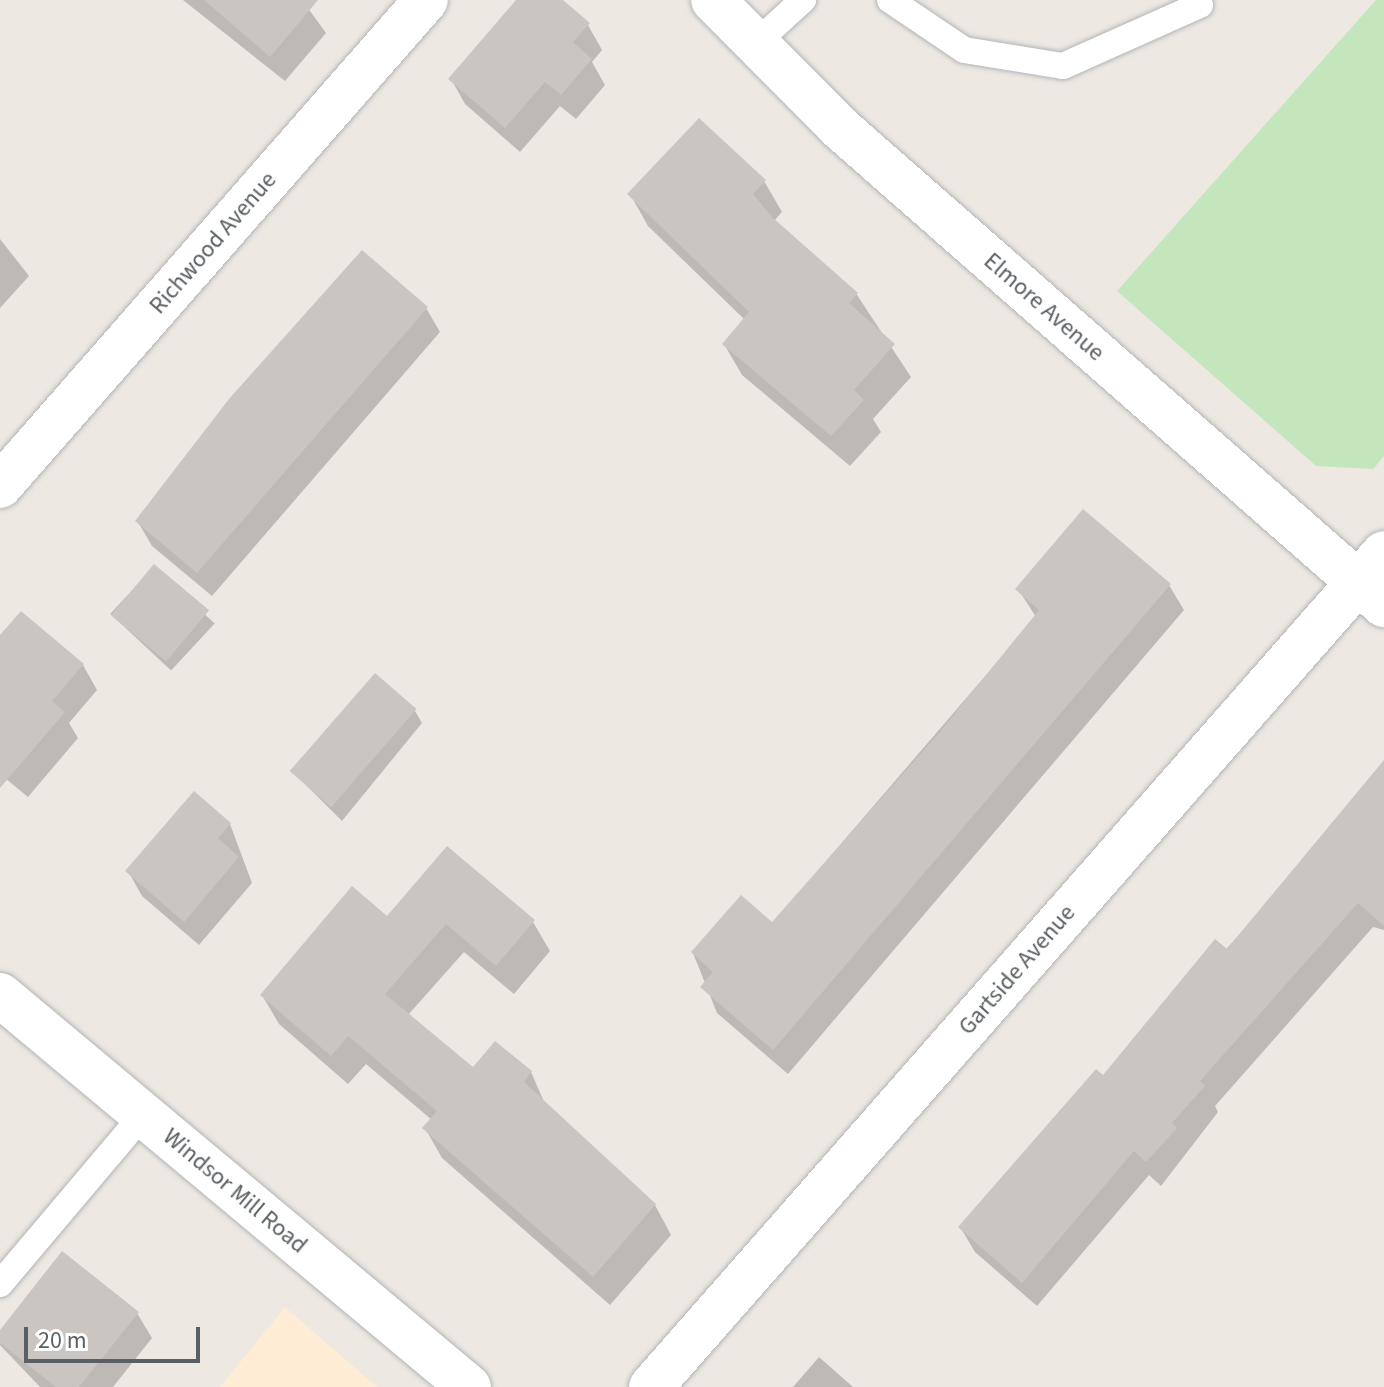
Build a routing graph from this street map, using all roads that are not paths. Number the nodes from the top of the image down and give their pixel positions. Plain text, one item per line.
1 (426, 0) edge
2 (713, 0) edge
3 (803, 0) edge
4 (890, 0) edge
5 (1200, 5) dead end
6 (756, 43) junction
7 (0, 486) edge
8 (1375, 580) edge
9 (0, 995) edge
10 (143, 1115) junction
11 (0, 1284) edge
12 (469, 1387) edge
13 (651, 1387) edge

1 - 7 street, Richwood Avenue
2 - 6 street, Elmore Avenue
3 - 6 lane
4 - 5 lane
6 - 8 street, Elmore Avenue
8 - 13 street, Gartside Avenue
9 - 10 street, Windsor Mill Road
10 - 11 lane
10 - 12 street, Windsor Mill Road

